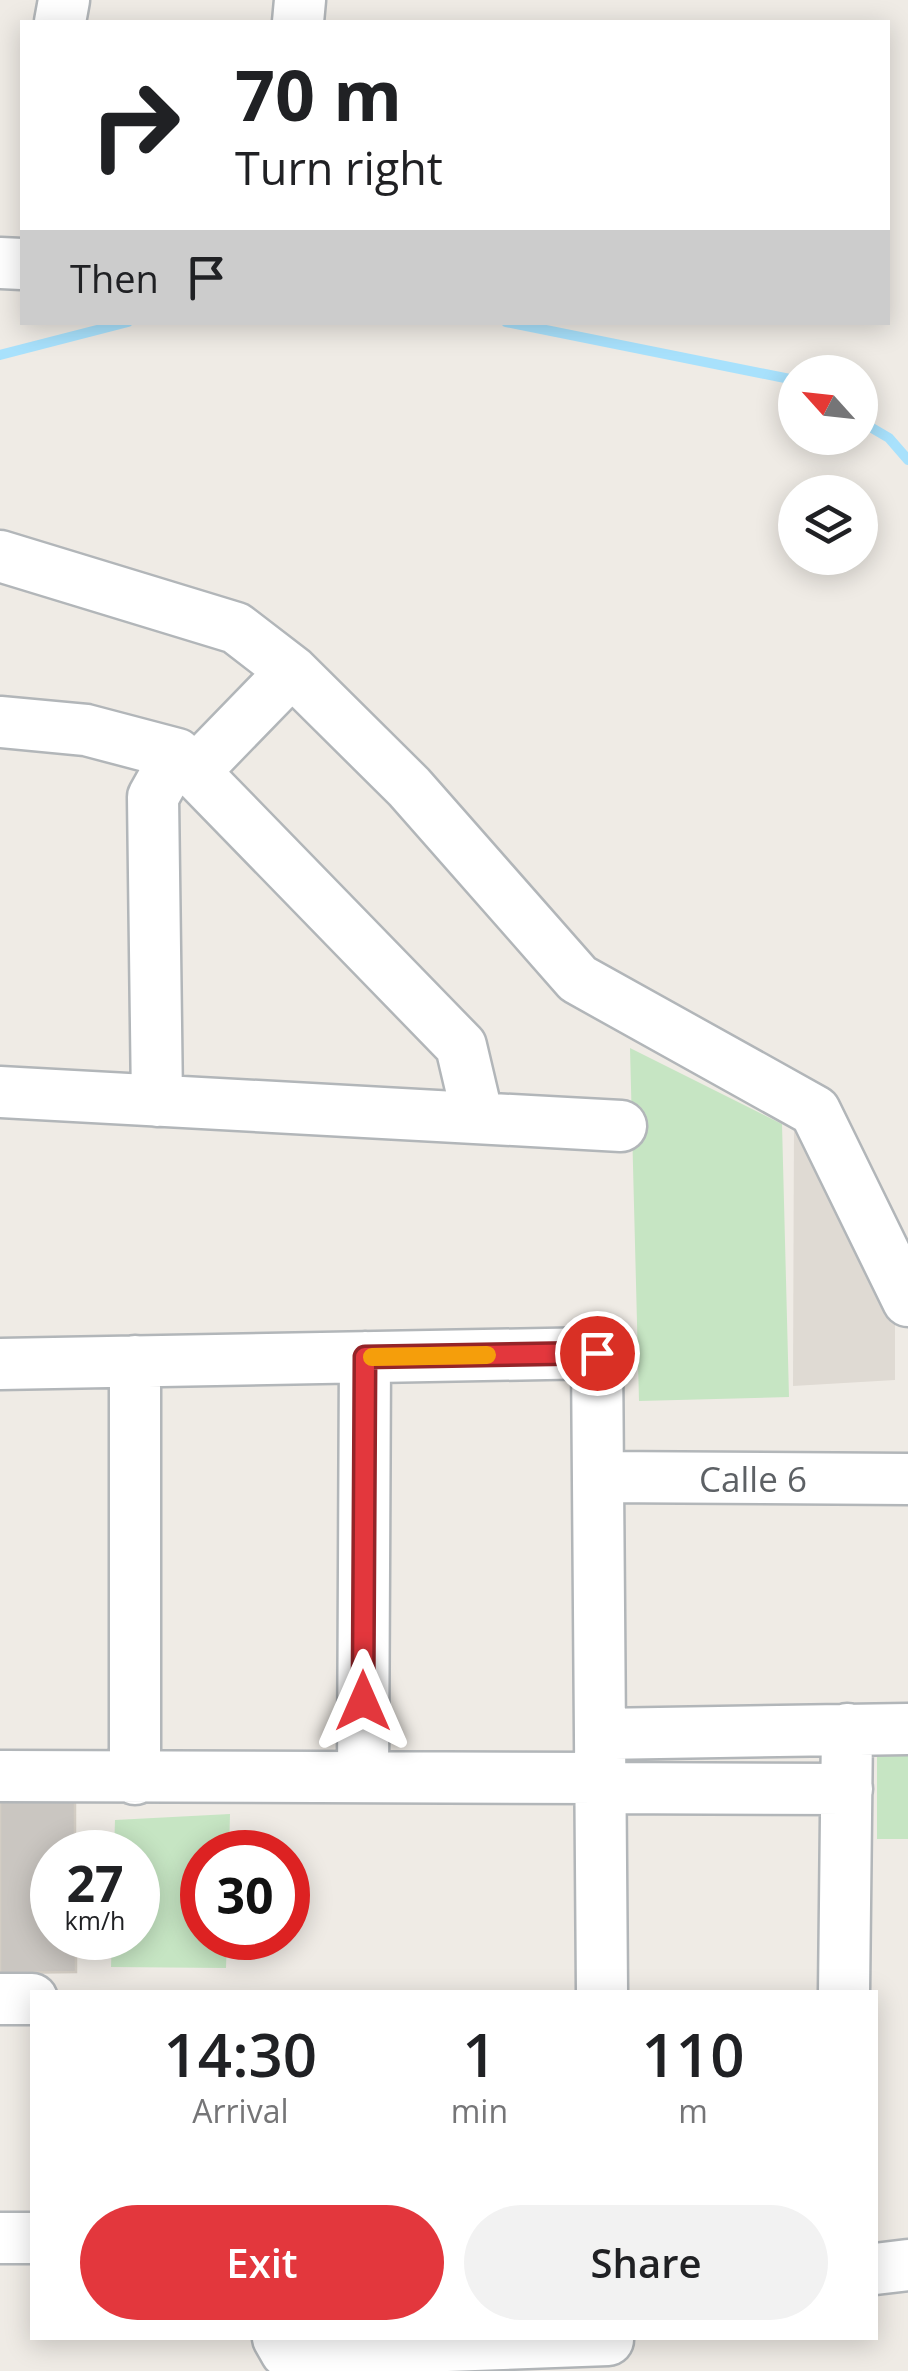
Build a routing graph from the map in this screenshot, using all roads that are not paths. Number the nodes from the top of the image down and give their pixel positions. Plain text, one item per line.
1 (0, 556) edge
2 (292, 671) junction
3 (0, 722) edge
4 (186, 763) junction
5 (0, 1092) edge
6 (157, 1101) junction
7 (478, 1118) junction
8 (621, 1126) dead end
9 (908, 1301) edge
10 (365, 1357) junction
11 (134, 1361) junction
12 (0, 1364) edge
13 (598, 1477) junction
14 (908, 1479) edge
15 (908, 1729) edge
16 (847, 1730) junction
17 (600, 1766) junction
18 (0, 1776) edge
19 (363, 1777) junction
20 (135, 1779) junction
21 (847, 1789) junction
22 (602, 1990) edge
23 (844, 1990) edge
24 (0, 1999) edge
25 (30, 1999) edge
26 (0, 2238) edge
27 (30, 2238) edge
28 (908, 2264) edge
29 (878, 2269) edge
30 (279, 2340) edge
31 (610, 2350) edge

1 - 2 street
2 - 4 street
2 - 9 street
3 - 4 street
4 - 6 street
4 - 7 street
5 - 6 street
6 - 7 street
7 - 8 street
10 - 11 street
10 - 13 street
10 - 19 street
11 - 12 street
11 - 20 street
13 - 14 street, Calle 6
13 - 17 street
15 - 16 street
16 - 17 street
16 - 21 street
17 - 19 street
17 - 21 street
17 - 22 street
18 - 20 street
19 - 20 street
21 - 23 street
24 - 25 street
26 - 27 street
28 - 29 street
30 - 31 street

